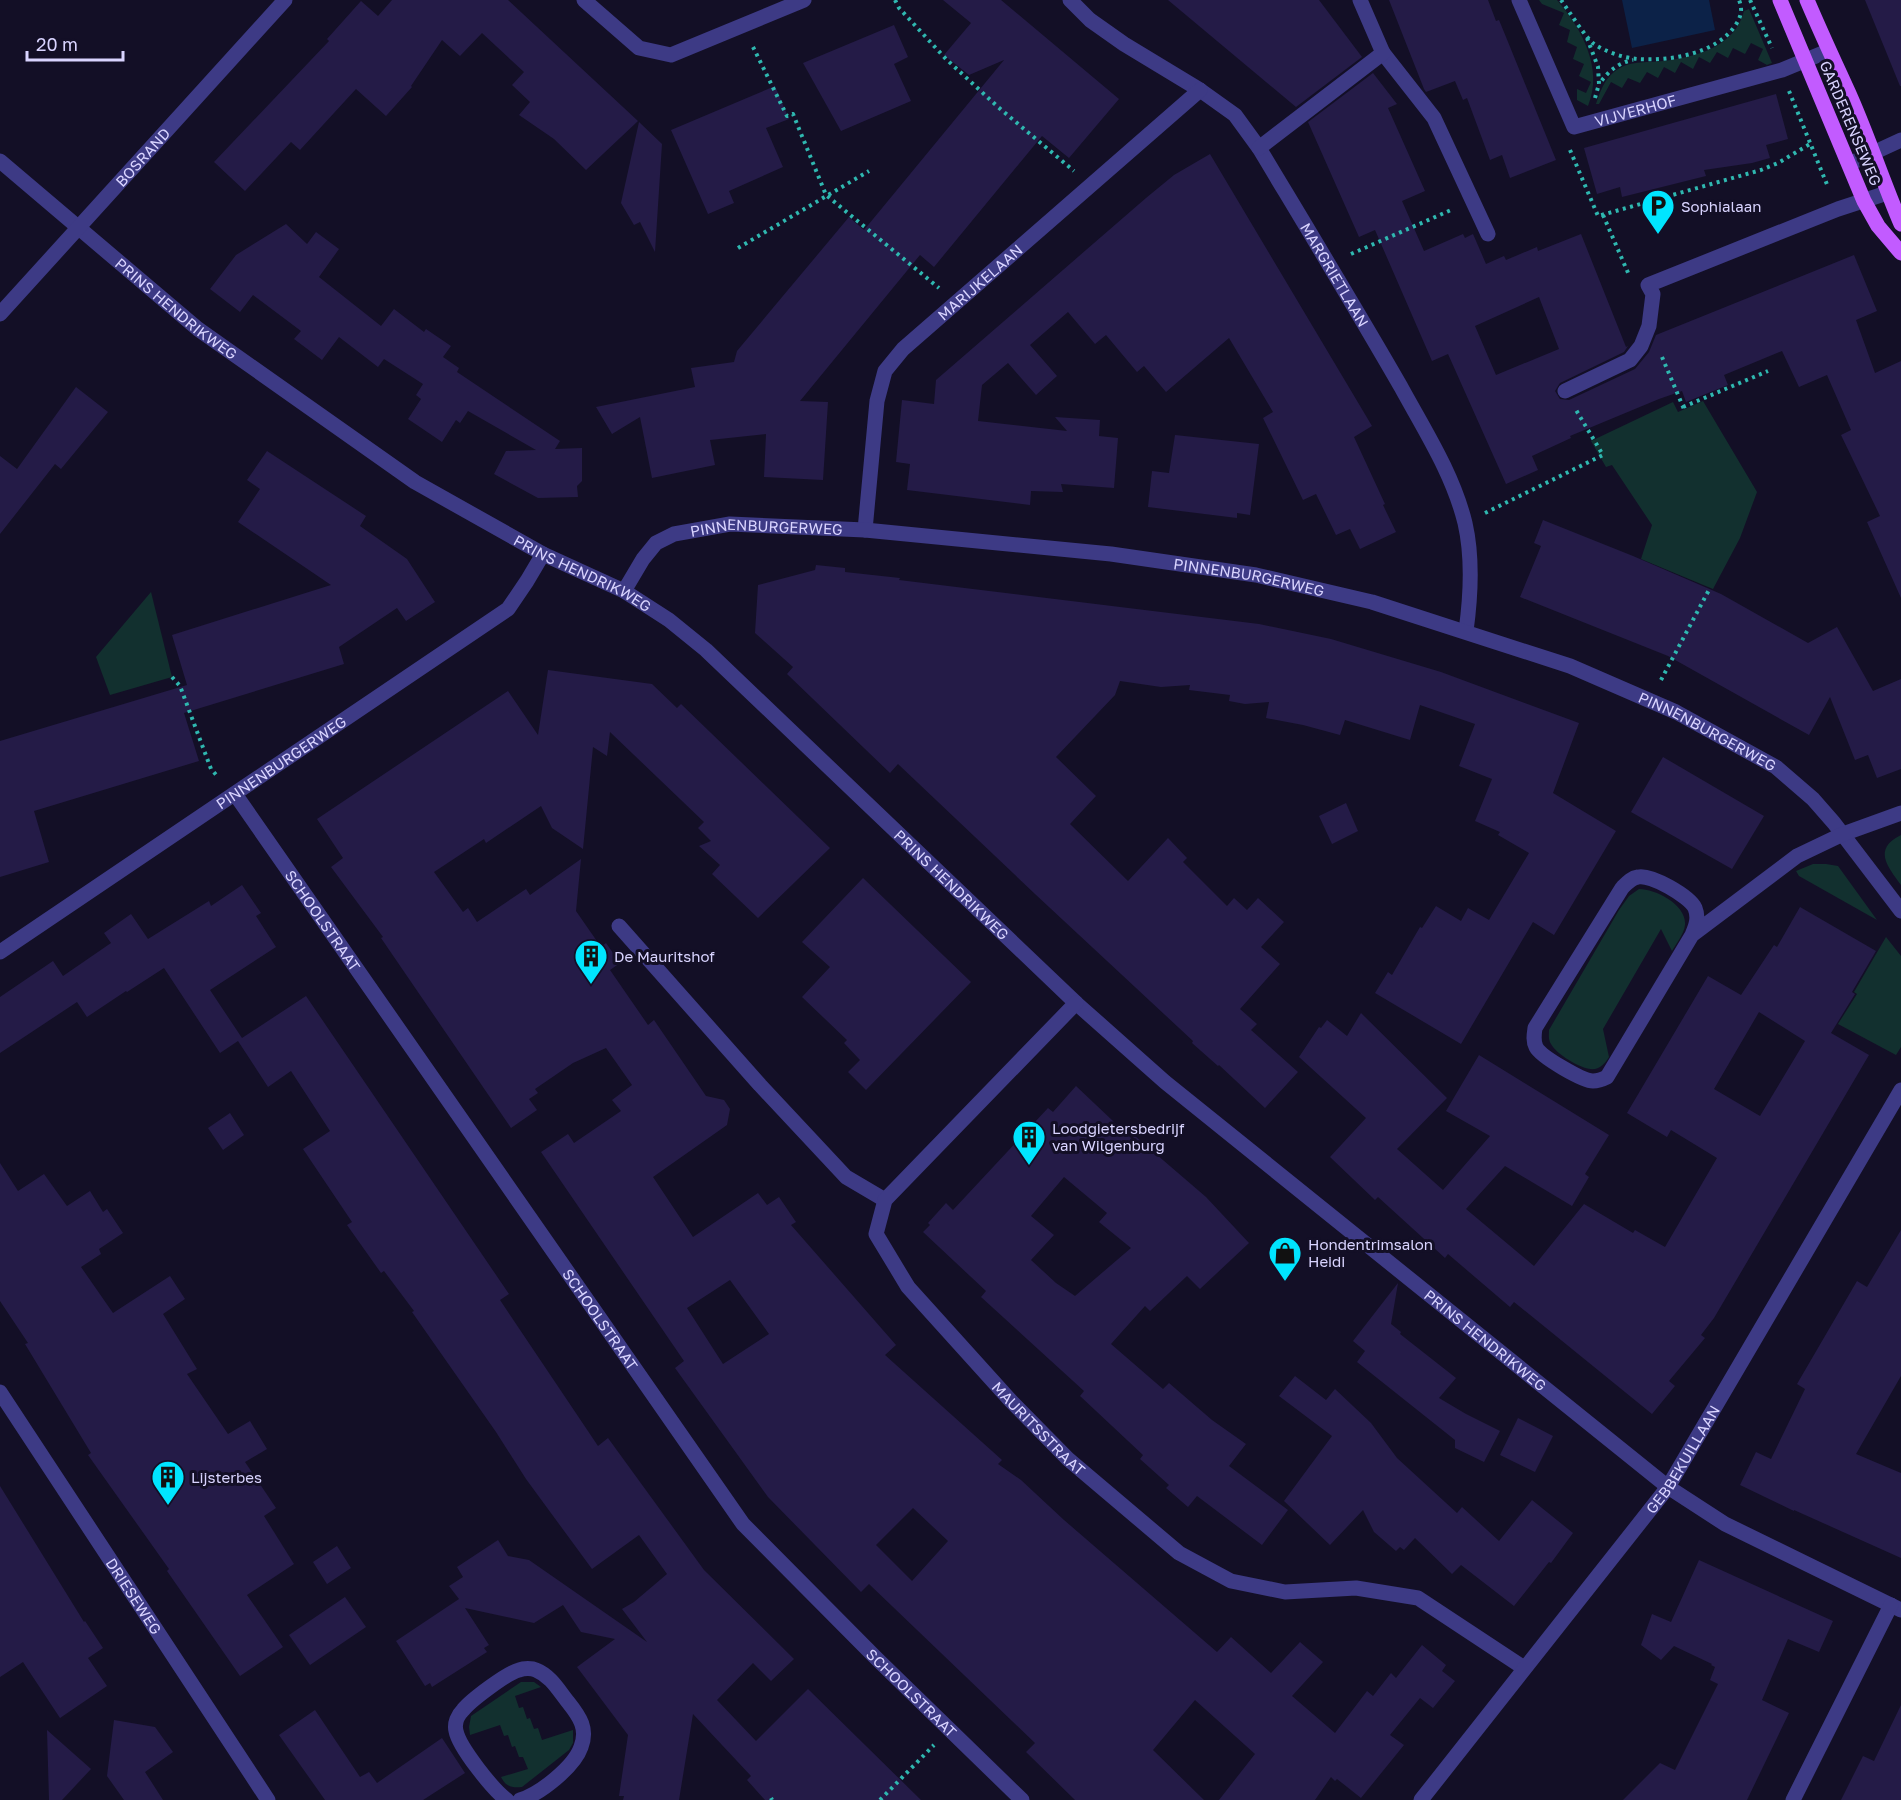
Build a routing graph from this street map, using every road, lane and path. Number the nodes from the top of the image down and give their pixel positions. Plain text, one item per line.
1 (285, 0) edge
2 (584, 0) edge
3 (804, 0) edge
4 (895, 0) edge
5 (1070, 0) edge
6 (1360, 0) edge
7 (1519, 0) edge
8 (1561, 0) edge
9 (1739, 0) edge
10 (1780, 0) edge
11 (1807, 0) edge
12 (1750, 2) edge
13 (1742, 8) junction
14 (743, 26) junction
15 (1586, 37) junction
16 (1828, 51) junction
17 (1383, 54) junction
18 (1638, 59) junction
19 (1806, 60) junction
20 (1782, 70) junction
21 (1200, 90) junction
22 (1574, 127) junction
23 (1901, 140) edge
24 (1810, 144) junction
25 (1259, 148) junction
26 (1872, 154) junction
27 (0, 161) edge
28 (1849, 164) junction
29 (869, 171) dead end
30 (1090, 185) junction
31 (1887, 193) junction
32 (826, 195) junction
33 (1473, 200) junction
34 (1864, 201) junction
35 (1838, 209) junction
36 (1603, 215) junction
37 (1901, 224) edge
38 (78, 228) junction
39 (1488, 234) dead end
40 (738, 248) dead end
41 (1901, 253) edge
42 (1328, 264) junction
43 (1648, 285) junction
44 (955, 302) junction
45 (0, 314) edge
46 (1768, 371) dead end
47 (1565, 391) joint
48 (1683, 407) dead end
49 (1465, 523) junction
50 (865, 530) junction
51 (543, 554) junction
52 (1710, 588) dead end
53 (624, 591) junction
54 (1466, 631) junction
55 (172, 677) dead end
56 (1649, 701) junction
57 (236, 794) junction
58 (1901, 813) edge
59 (1843, 834) junction
60 (1901, 911) edge
61 (619, 926) dead end
62 (1692, 935) junction
63 (0, 952) edge
64 (1076, 1004) junction
65 (1901, 1090) edge
66 (885, 1200) junction
67 (0, 1392) edge
68 (1668, 1487) junction
69 (1896, 1607) edge
70 (1524, 1668) junction
71 (950, 1730) junction
72 (268, 1800) edge
73 (507, 1800) edge
74 (520, 1800) edge
75 (880, 1800) edge
76 (1022, 1800) edge
77 (1421, 1800) edge
78 (1793, 1800) edge

1 - 38 street, BOSRAND
2 - 14 street
3 - 14 street
4 - 30 path
5 - 21 street, MARGRIETLAAN
6 - 17 street
7 - 22 street, VIJVERHOF
8 - 15 path
9 - 13 path
10 - 19 main road, GARDERENSEWEG
11 - 16 main road, GARDERENSEWEG
12 - 13 path
12 - 20 path
13 - 18 path
14 - 32 path
15 - 18 path
15 - 18 path
16 - 19 street, VIJVERHOF
16 - 26 main road, GARDERENSEWEG
17 - 25 street
17 - 33 street
19 - 20 street, VIJVERHOF
19 - 28 main road, GARDERENSEWEG
20 - 22 street, VIJVERHOF
20 - 24 path
21 - 25 street, MARGRIETLAAN
21 - 30 street, MARIJKELAAN
22 - 36 path
23 - 26 street
24 - 35 path
24 - 36 path
25 - 42 street, MARGRIETLAAN
26 - 28 street
26 - 31 main road, GARDERENSEWEG
27 - 38 street, PRINS HENDRIKWEG
28 - 34 main road, GARDERENSEWEG
29 - 32 path
30 - 44 street, MARIJKELAAN
31 - 34 street
31 - 37 main road, GARDERENSEWEG
32 - 40 path
32 - 44 path
33 - 39 street
33 - 42 path
34 - 35 street
34 - 41 main road, GARDERENSEWEG
35 - 43 street
36 - 43 path
38 - 45 street, BOSRAND
38 - 51 street, PRINS HENDRIKWEG
42 - 49 street, MARGRIETLAAN
43 - 47 street
44 - 50 street, MARIJKELAAN
46 - 48 path
47 - 49 path
49 - 54 street, MARGRIETLAAN
50 - 53 street, PINNENBURGERWEG
50 - 54 street, PINNENBURGERWEG
51 - 53 street, PRINS HENDRIKWEG
51 - 57 street, PINNENBURGERWEG
52 - 56 path
53 - 64 street, PRINS HENDRIKWEG
54 - 56 street, PINNENBURGERWEG
55 - 57 path
56 - 59 street, PINNENBURGERWEG
57 - 63 street, PINNENBURGERWEG
57 - 71 street, SCHOOLSTRAAT
58 - 59 street
59 - 60 street, PINNENBURGERWEG
59 - 62 street
61 - 66 street
62 - 62 street
64 - 66 street, MAURITSSTRAAT
64 - 68 street, PRINS HENDRIKWEG
65 - 68 street, GEBBEKUILLAAN
66 - 70 street, MAURITSSTRAAT
67 - 72 street, DRIESEWEG
68 - 69 street, PRINS HENDRIKWEG
68 - 70 street, GEBBEKUILLAAN
69 - 78 street
70 - 77 street, GEBBEKUILLAAN
71 - 75 path
71 - 76 street, SCHOOLSTRAAT
73 - 74 street

